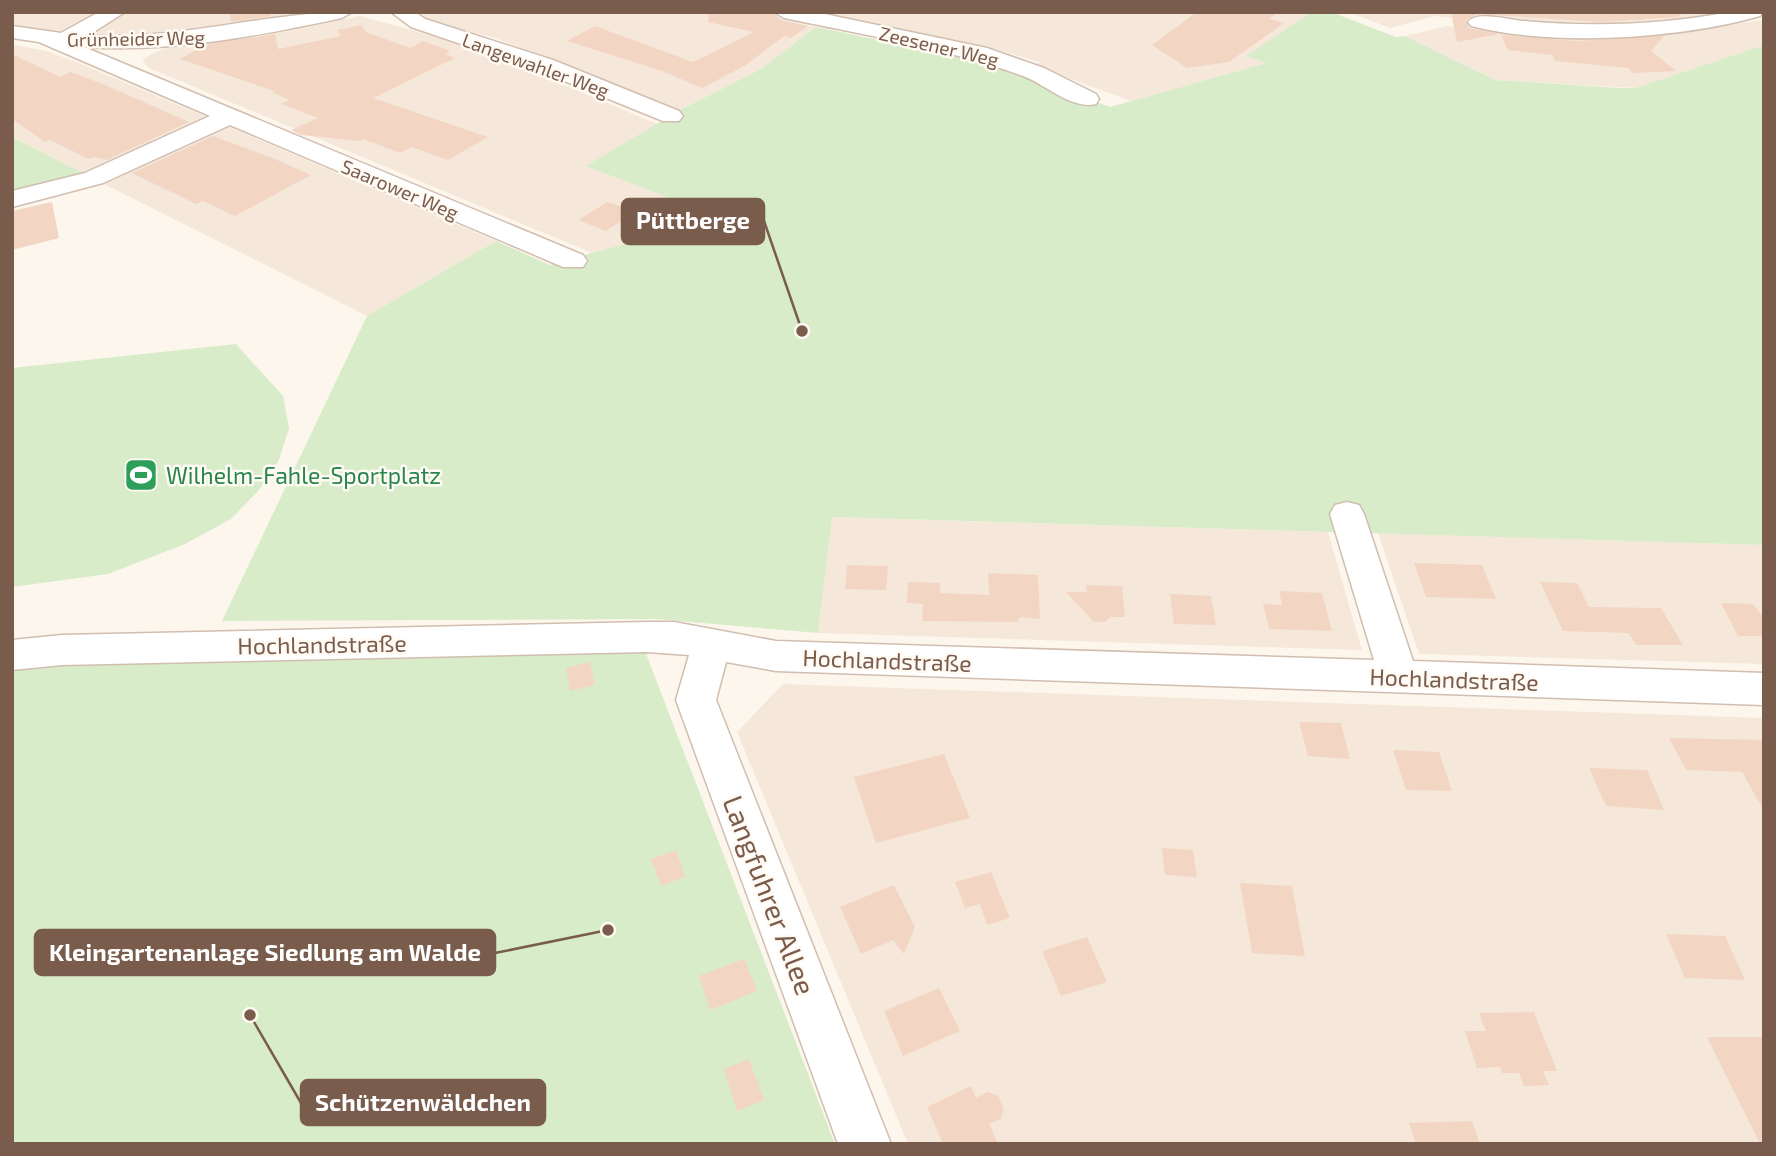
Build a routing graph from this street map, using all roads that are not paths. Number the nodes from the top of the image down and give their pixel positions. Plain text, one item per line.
1 (115, 12) edge
2 (342, 12) edge
3 (401, 12) edge
4 (784, 12) edge
5 (1753, 12) edge
6 (1478, 22) dead end
7 (12, 32) edge
8 (55, 39) junction
9 (164, 41) junction
10 (117, 67) junction
11 (1088, 99) dead end
12 (671, 116) dead end
13 (228, 117) junction
14 (12, 199) edge
15 (573, 261) dead end
16 (1347, 514) dead end
17 (711, 645) junction
18 (12, 655) edge
19 (1399, 678) junction
20 (1764, 689) edge
21 (865, 1144) edge

1 - 8 street
2 - 9 street, Grünheider Weg
3 - 12 street, Langewahler Weg
4 - 11 street, Zeesener Weg
5 - 6 street
7 - 8 street, Grünheider Weg
8 - 9 street, Grünheider Weg
8 - 10 street, Saarower Weg
9 - 10 street
10 - 13 street, Saarower Weg
13 - 14 street
13 - 15 street, Saarower Weg
16 - 19 street
17 - 18 street, Hochlandstraße
17 - 19 street, Hochlandstraße
17 - 21 street, Langfuhrer Allee
19 - 20 street, Hochlandstraße

